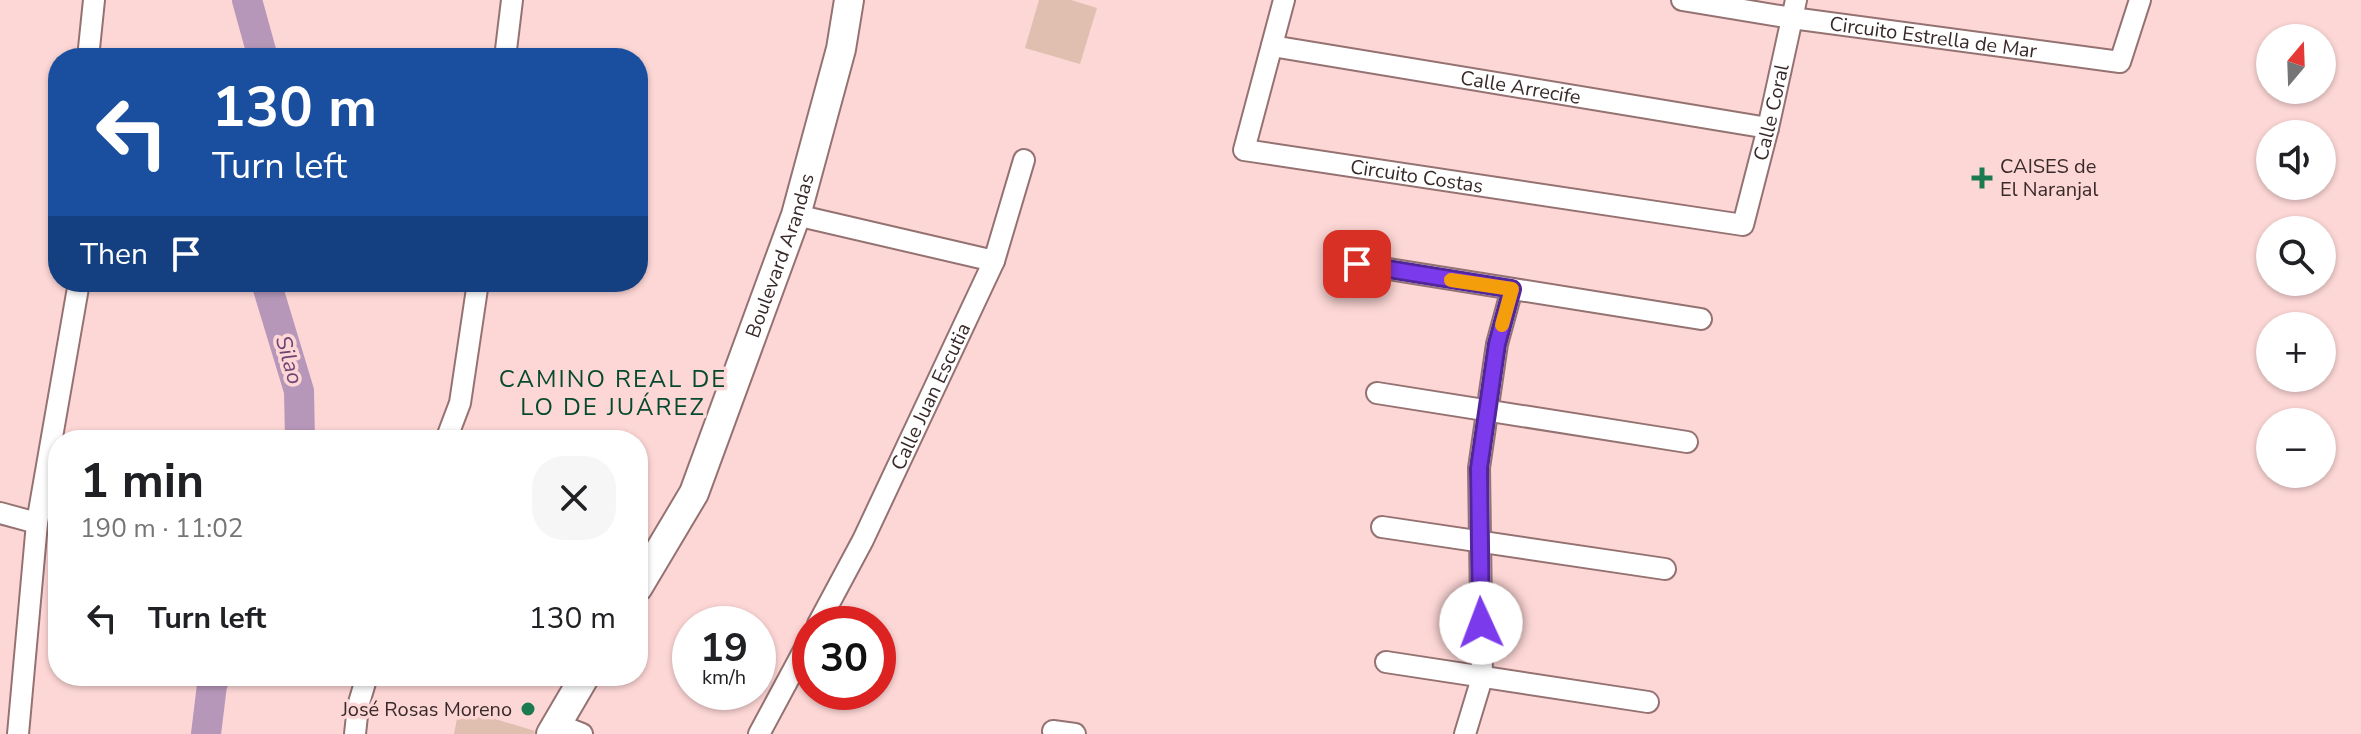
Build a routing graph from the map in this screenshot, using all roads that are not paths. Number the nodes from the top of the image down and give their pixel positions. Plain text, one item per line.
1 (94, 0) edge
2 (512, 0) edge
3 (849, 0) edge
4 (1284, 0) edge
5 (1682, 0) edge
6 (2140, 0) edge
7 (1794, 9) edge
8 (1272, 46) junction
9 (89, 48) edge
10 (506, 48) edge
11 (1768, 128) junction
12 (1024, 160) dead end
13 (796, 215) junction
14 (1743, 225) joint
15 (994, 261) junction
16 (1357, 264) dead end
17 (1512, 289) junction
18 (77, 292) edge
19 (477, 292) edge
20 (1701, 319) dead end
21 (1377, 393) dead end
22 (1487, 410) junction
23 (53, 430) edge
24 (450, 430) edge
25 (1687, 442) dead end
26 (48, 460) edge
27 (0, 513) edge
28 (37, 523) junction
29 (1382, 527) dead end
30 (1479, 541) junction
31 (1665, 569) dead end
32 (648, 570) edge
33 (828, 606) edge
34 (1386, 662) dead end
35 (792, 673) edge
36 (1482, 678) junction
37 (364, 686) edge
38 (581, 686) edge
39 (1648, 702) dead end
40 (563, 731) edge
41 (1053, 731) dead end
42 (18, 734) edge
43 (355, 734) edge
44 (759, 734) edge
45 (1075, 734) edge
46 (1465, 734) edge

1 - 9 street
2 - 10 street
3 - 13 main road, Boulevard Arandas
4 - 8 street, Circuito Costas
5 - 7 street, Circuito Estrella de Mar
6 - 7 street, Circuito Estrella de Mar
7 - 11 street, Calle Coral
8 - 11 street, Calle Arrecife
8 - 14 street, Circuito Costas
11 - 14 street, Calle Coral
12 - 15 street, Calle Juan Escutia
13 - 15 street
13 - 32 main road, Boulevard Arandas
15 - 33 street, Calle Juan Escutia
16 - 17 street
17 - 20 street
17 - 22 street
18 - 23 street
19 - 24 street
21 - 22 street
22 - 25 street
22 - 30 street
26 - 28 street
27 - 28 street
28 - 42 street
29 - 30 street
30 - 31 street
30 - 36 street
34 - 36 street
35 - 44 street
36 - 39 street
36 - 46 street
37 - 43 street
38 - 40 main road
41 - 45 street

